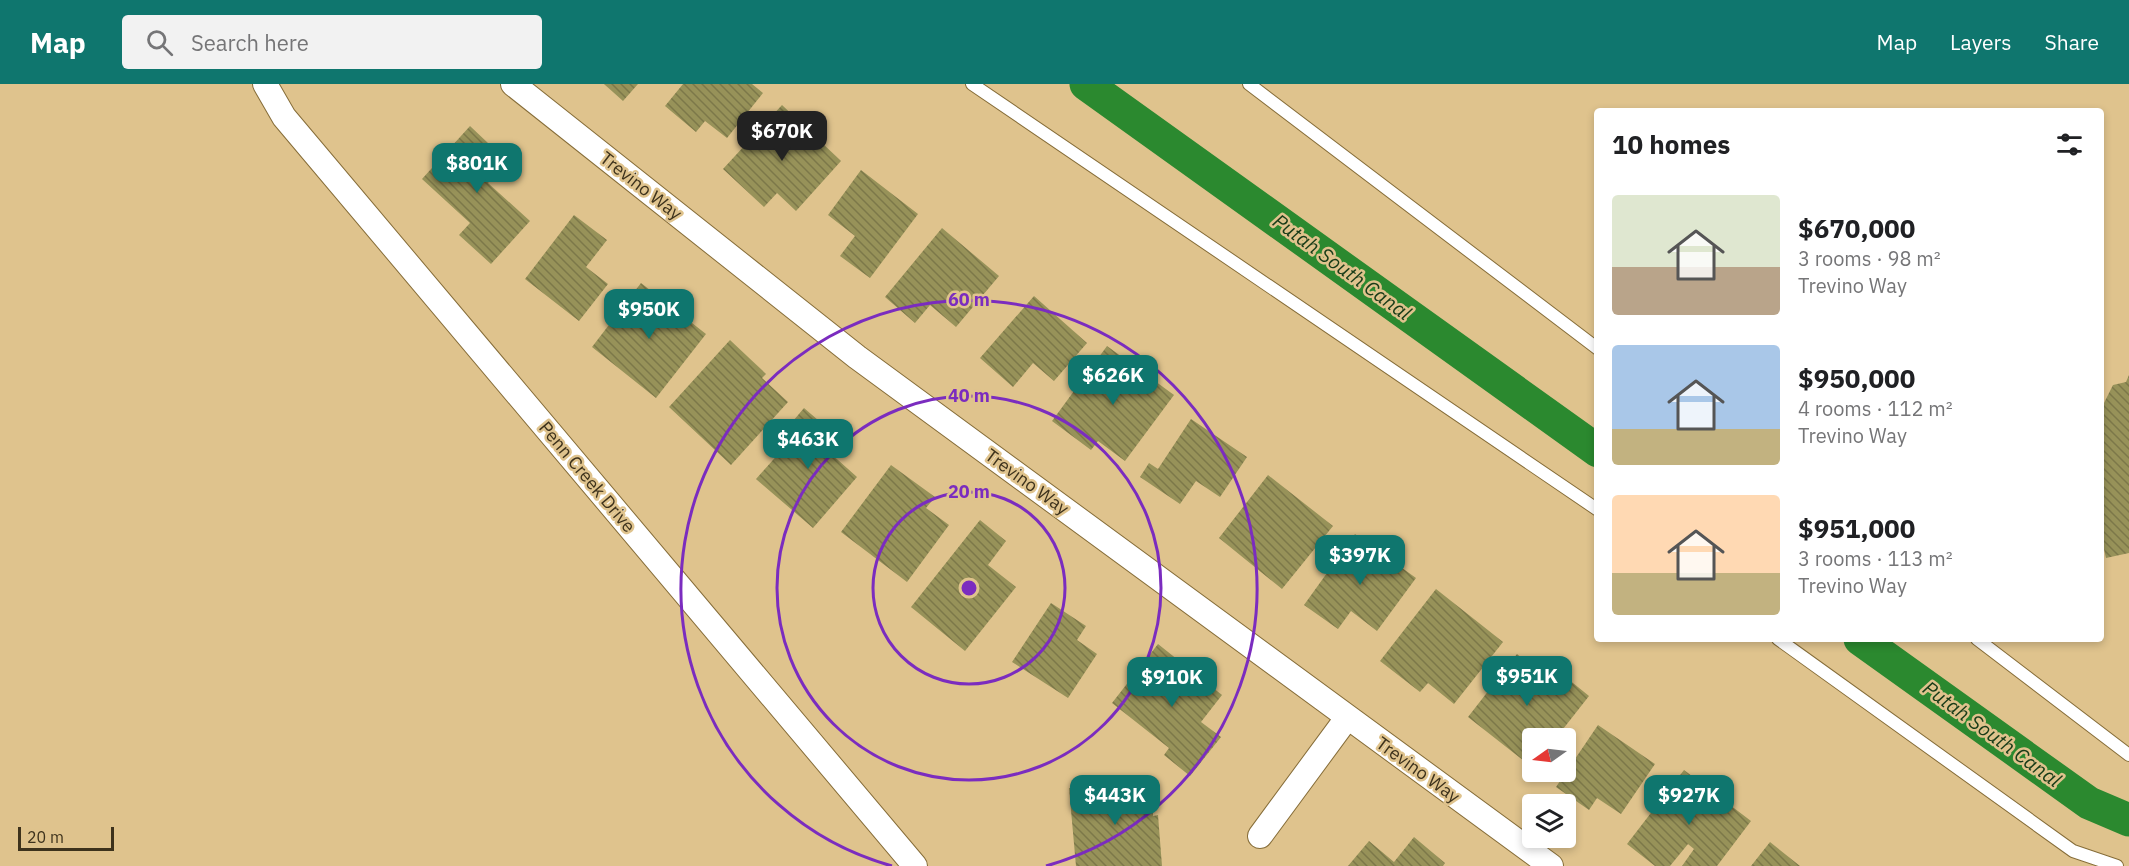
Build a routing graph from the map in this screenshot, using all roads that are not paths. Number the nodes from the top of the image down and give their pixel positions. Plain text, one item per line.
1 (265, 84) edge
2 (513, 84) edge
3 (972, 84) edge
4 (1250, 84) edge
5 (1594, 346) edge
6 (1594, 507) edge
7 (1782, 642) edge
8 (1981, 642) edge
9 (1347, 718) junction
10 (2129, 754) edge
11 (1260, 836) dead end
12 (915, 866) edge
13 (1551, 866) edge
14 (2117, 866) edge

1 - 12 street, Penn Creek Drive
2 - 9 street, Trevino Way
3 - 6 lane
4 - 5 lane
7 - 14 lane
8 - 10 lane
9 - 11 street
9 - 13 street, Trevino Way

